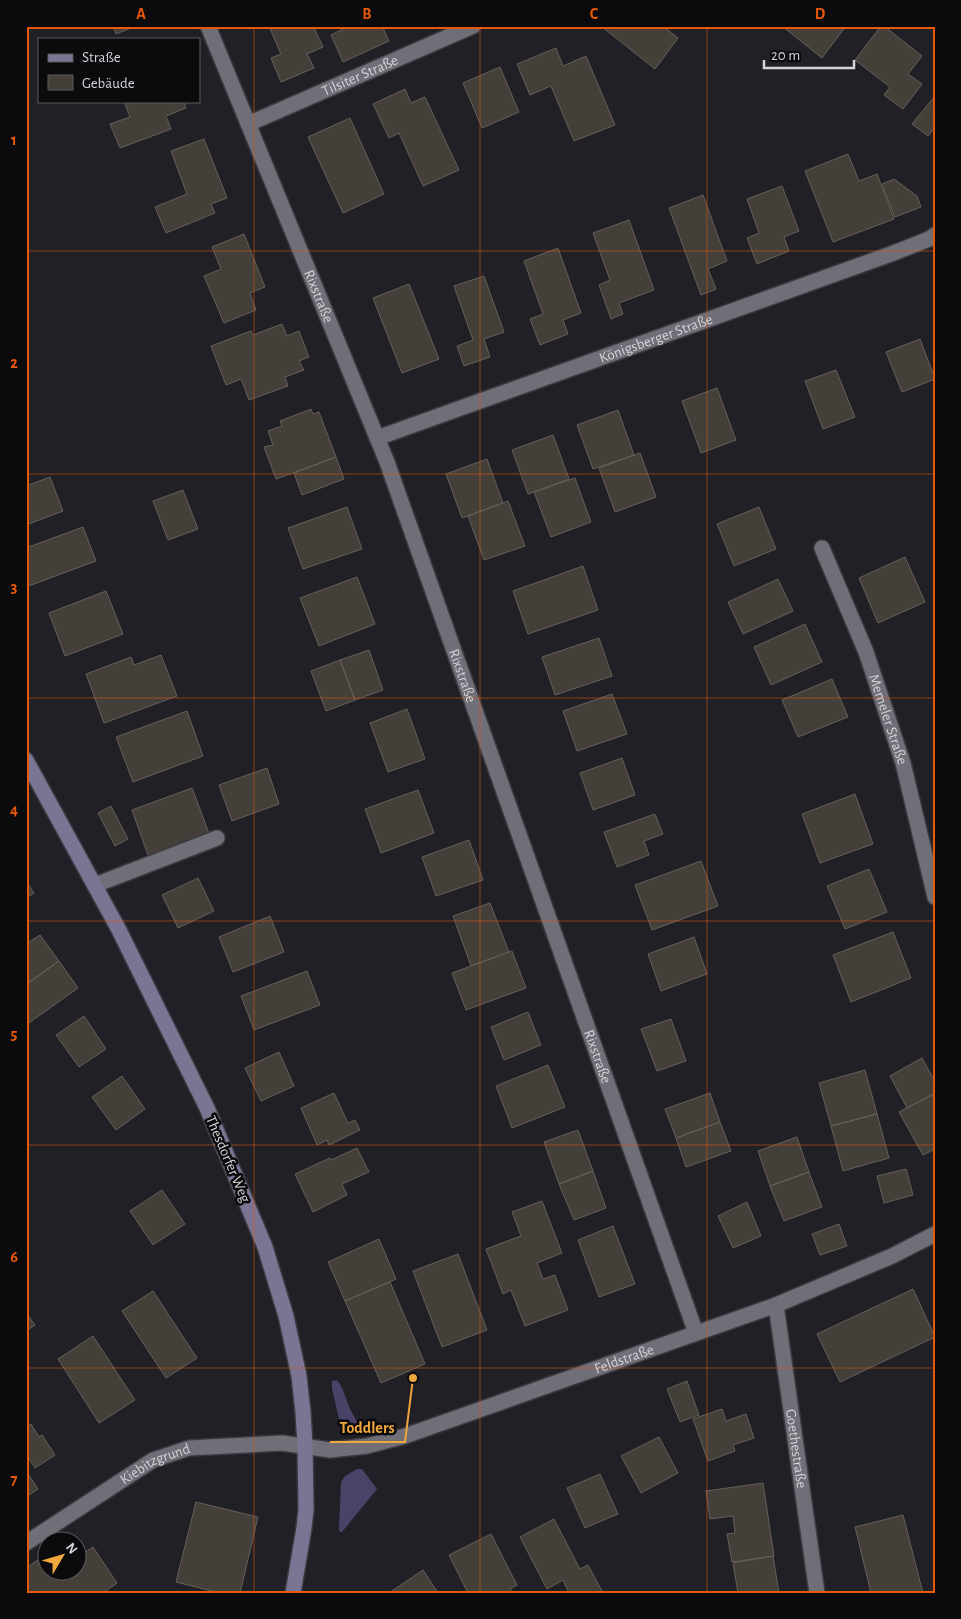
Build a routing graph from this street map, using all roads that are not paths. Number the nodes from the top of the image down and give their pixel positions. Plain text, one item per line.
1 (208, 26) edge
2 (473, 26) edge
3 (248, 124) junction
4 (935, 235) edge
5 (377, 438) junction
6 (822, 548) dead end
7 (26, 760) edge
8 (217, 838) dead end
9 (95, 885) junction
10 (935, 898) edge
11 (935, 1234) edge
12 (776, 1306) junction
13 (696, 1333) junction
14 (305, 1445) junction
15 (26, 1544) edge
16 (293, 1593) edge
17 (817, 1593) edge

1 - 3 street, Rixstraße
2 - 3 street, Tilsiter Straße
3 - 5 street, Rixstraße
4 - 5 street, Königsberger Straße
5 - 13 street, Rixstraße
6 - 10 street, Memeler Straße
7 - 9 street, Thesdorfer Weg
8 - 9 street
9 - 14 street, Thesdorfer Weg
11 - 12 street, Feldstraße
12 - 13 street, Feldstraße
12 - 17 street, Goethestraße
13 - 14 street, Feldstraße
14 - 15 street, Kiebitzgrund
14 - 16 street, Thesdorfer Weg

